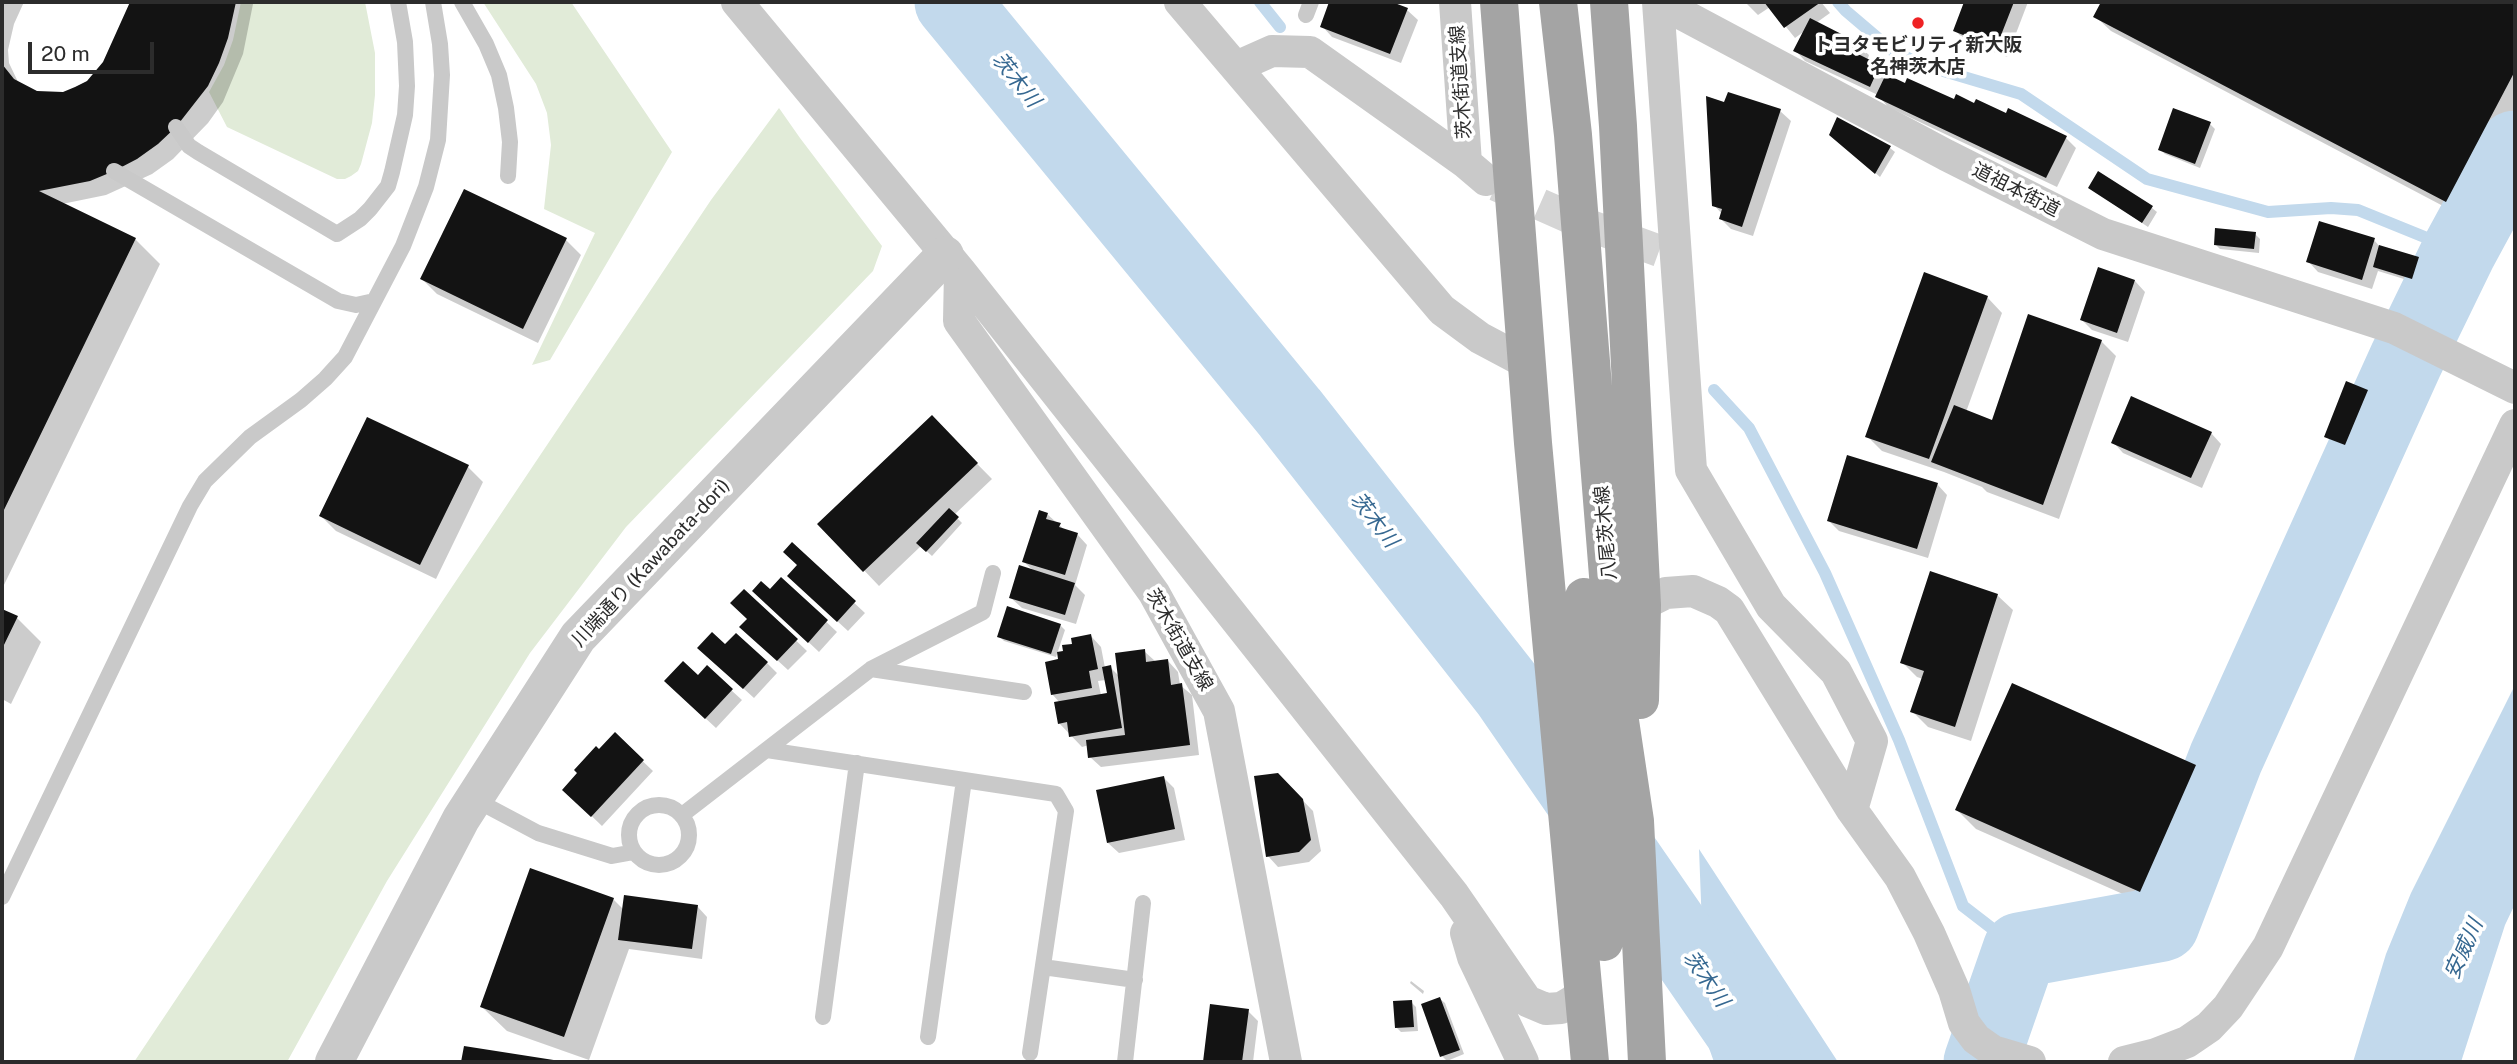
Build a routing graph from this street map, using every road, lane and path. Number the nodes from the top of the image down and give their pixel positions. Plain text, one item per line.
1 (398, 2) edge
2 (433, 2) edge
3 (462, 2) edge
4 (737, 2) edge
5 (1180, 2) edge
6 (1455, 2) edge
7 (1499, 2) edge
8 (1609, 2) edge
9 (1658, 2) edge
10 (1558, 3) edge
11 (1236, 67) junction
12 (177, 127) dead end
13 (114, 171) dead end
14 (508, 176) dead end
15 (952, 263) junction
16 (374, 301) junction
17 (1527, 363) junction
18 (2515, 388) edge
19 (2515, 425) edge
20 (993, 573) dead end
21 (1642, 606) junction
22 (871, 669) junction
23 (1024, 692) dead end
24 (767, 750) junction
25 (857, 763) junction
26 (964, 780) junction
27 (474, 799) junction
28 (1852, 810) junction
29 (682, 815) junction
30 (1635, 821) junction
31 (634, 852) junction
32 (1454, 895) junction
33 (2, 897) edge
34 (1143, 903) dead end
35 (1043, 967) junction
36 (1135, 980) junction
37 (1583, 990) junction
38 (823, 1017) dead end
39 (928, 1037) dead end
40 (1030, 1053) dead end
41 (334, 1062) edge
42 (1125, 1062) edge
43 (1286, 1062) edge
44 (1523, 1062) edge
45 (1590, 1062) edge
46 (1611, 1062) edge
47 (1647, 1062) edge
48 (2030, 1062) edge
49 (2124, 1062) edge

1 - 12 lane
2 - 16 lane
3 - 14 lane
4 - 15 street
5 - 11 street
6 - 11 street, 茨木街道支線
7 - 17 main road
8 - 21 main road
9 - 18 street, 道祖本街道
9 - 28 street
10 - 30 main road, 八尾茨木線
10 - 46 main road, 八尾茨木線
11 - 17 street
13 - 16 lane
15 - 27 street, 川端通り (Kawabata-dori)
15 - 32 street
15 - 43 street, 茨木街道支線
16 - 33 lane
17 - 37 main road
19 - 49 street
20 - 22 lane
21 - 28 street
21 - 30 main road
22 - 23 lane
22 - 24 lane
24 - 25 lane
24 - 29 lane
25 - 26 lane
25 - 38 lane
26 - 35 lane
26 - 39 lane
27 - 31 lane
27 - 41 street, 川端通り (Kawabata-dori)
28 - 48 street
29 - 31 lane
29 - 31 lane
30 - 47 main road, 八尾茨木線
32 - 37 street
32 - 44 street
34 - 36 lane
35 - 36 lane
35 - 40 lane
36 - 42 lane
37 - 45 main road

